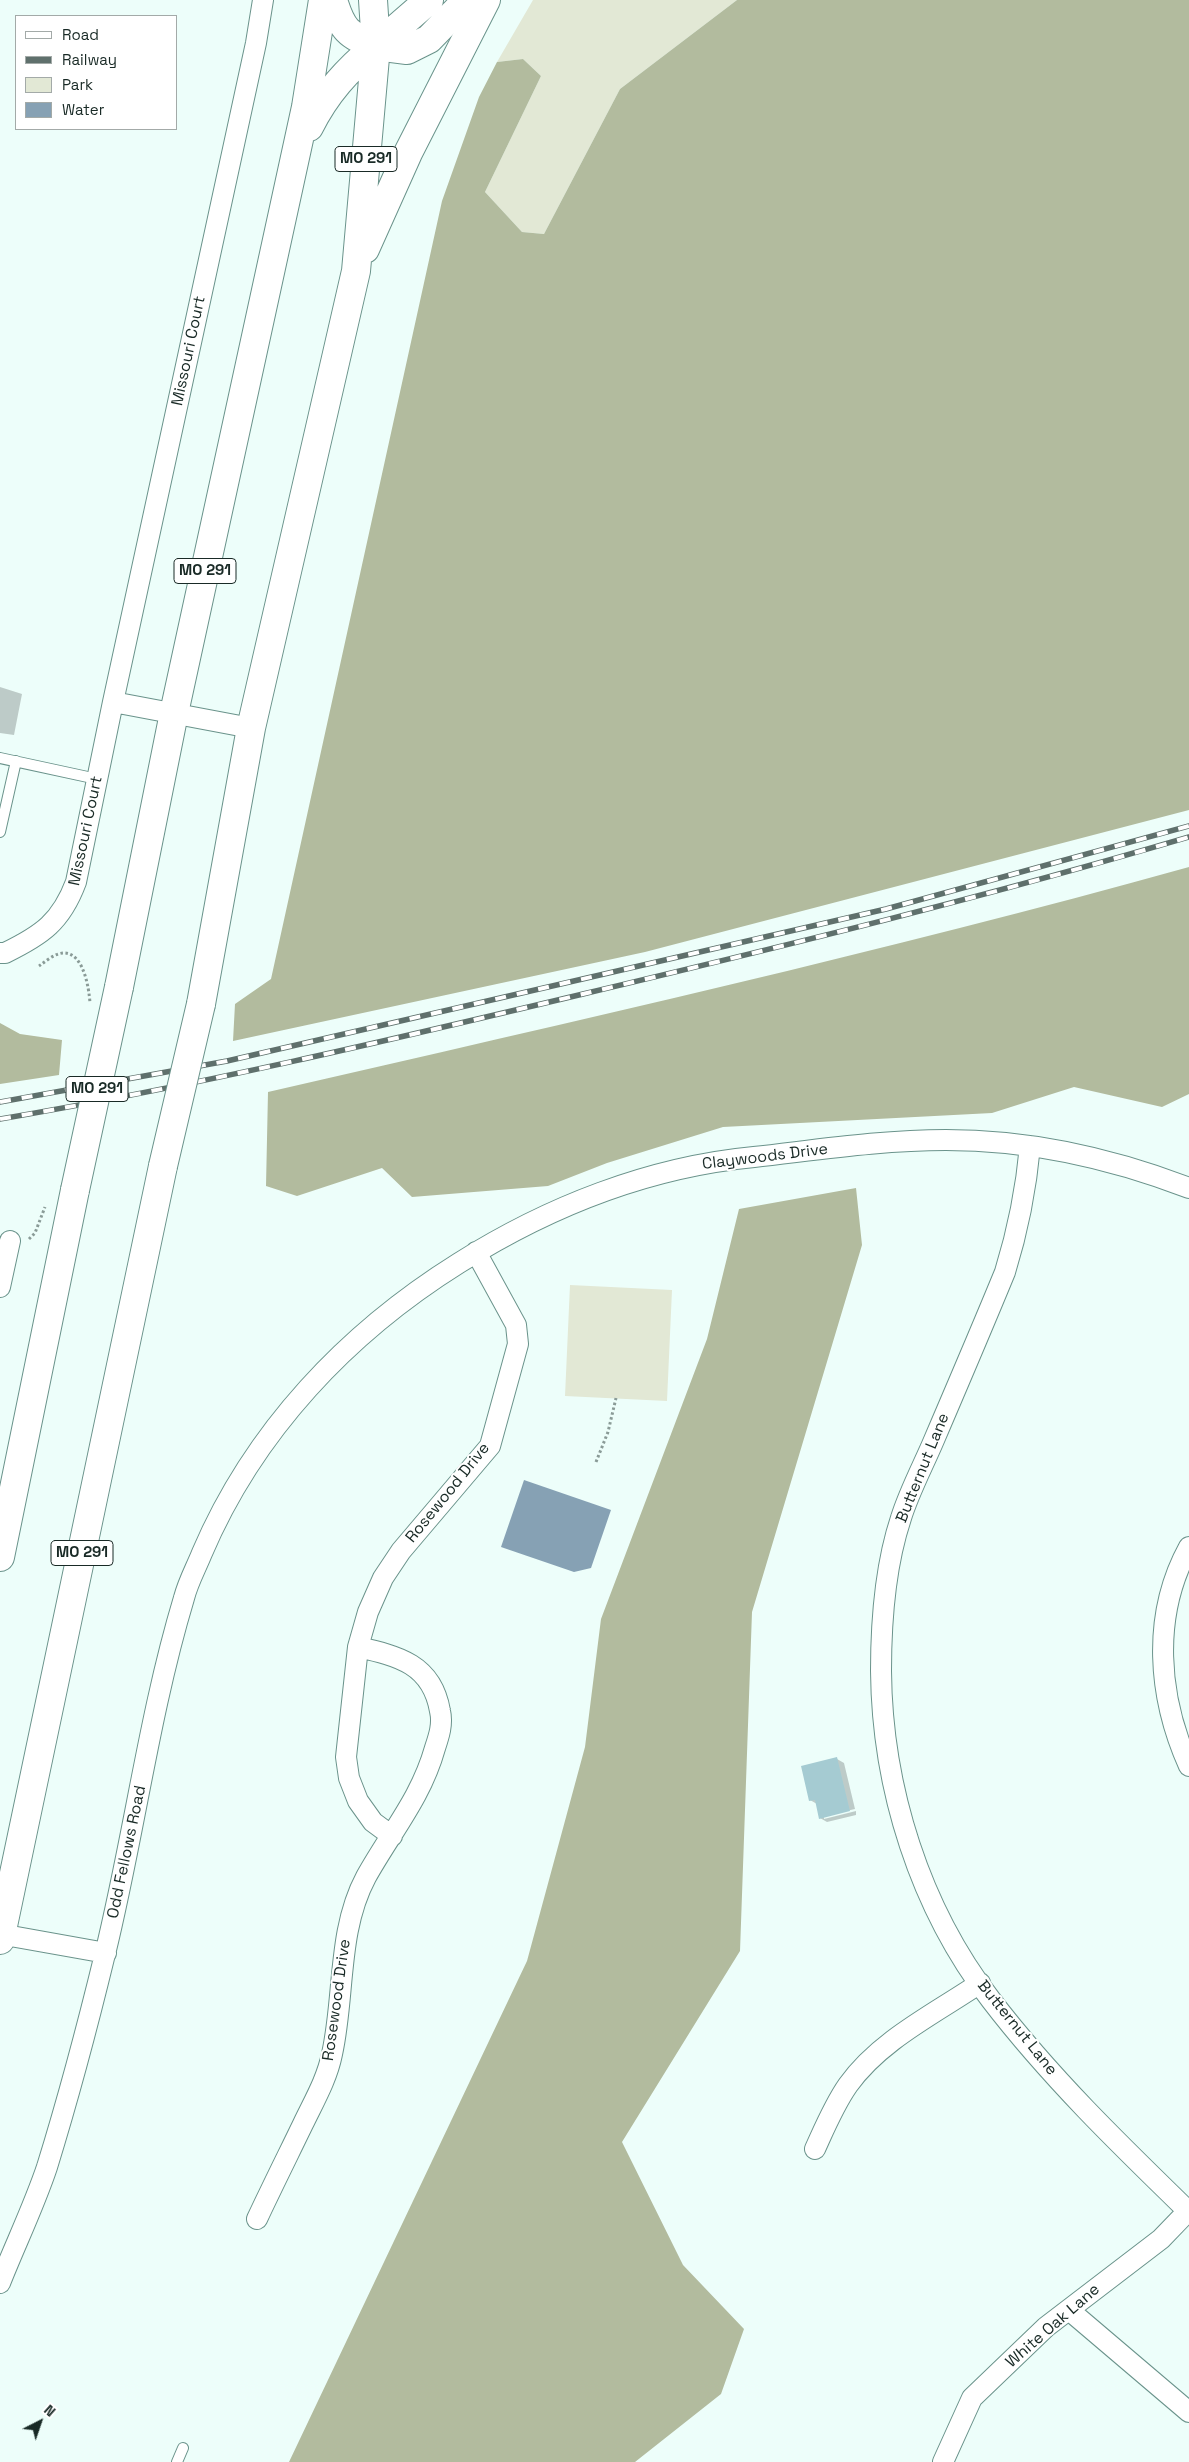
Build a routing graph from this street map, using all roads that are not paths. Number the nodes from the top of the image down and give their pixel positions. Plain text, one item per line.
1 (263, 0) edge
2 (323, 0) edge
3 (332, 0) edge
4 (373, 0) edge
5 (428, 0) edge
6 (467, 0) edge
7 (486, 0) edge
8 (376, 46) junction
9 (295, 156) junction
10 (356, 271) junction
11 (113, 702) junction
12 (174, 713) junction
13 (251, 728) junction
14 (0, 758) edge
15 (16, 761) junction
16 (97, 779) junction
17 (0, 832) edge
18 (0, 953) edge
19 (1030, 1146) junction
20 (1189, 1188) edge
21 (10, 1241) road end
22 (476, 1252) junction
23 (0, 1287) edge
24 (272, 1431) joint
25 (1189, 1547) edge
26 (0, 1557) edge
27 (358, 1647) junction
28 (1189, 1766) edge
29 (392, 1836) junction
30 (1, 1937) edge
31 (106, 1952) junction
32 (980, 1983) junction
33 (815, 2149) dead end
34 (1189, 2211) edge
35 (257, 2219) dead end
36 (0, 2283) edge
37 (1068, 2310) junction
38 (1189, 2412) edge
39 (183, 2448) dead end
40 (177, 2462) edge
41 (943, 2462) edge

1 - 11 street, Missouri Court
2 - 9 main road, MO 291
3 - 8 main road
4 - 8 main road, MO 291
5 - 8 main road
6 - 8 main road
7 - 10 main road
8 - 9 main road
8 - 10 main road, MO 291
9 - 12 main road, MO 291
10 - 13 main road, MO 291
11 - 12 street
11 - 16 street, Missouri Court
12 - 13 street
12 - 26 main road, MO 291, bridge
13 - 30 main road, MO 291, bridge
14 - 15 lane
15 - 16 lane
15 - 17 lane
16 - 18 street, Missouri Court
19 - 20 street, Claywoods Drive
19 - 22 street, Claywoods Drive
19 - 32 street, Butternut Lane
21 - 23 street
22 - 24 street, Claywoods Drive
22 - 27 street, Rosewood Drive
24 - 31 street, Odd Fellows Road
25 - 28 street
27 - 29 street, Rosewood Drive
27 - 29 street, Rosewood Drive
29 - 35 street, Rosewood Drive
30 - 31 street
31 - 36 street, Odd Fellows Road
32 - 33 street
32 - 34 street, Butternut Lane
34 - 37 street, White Oak Lane
37 - 38 street
37 - 41 street, White Oak Lane
39 - 40 lane

